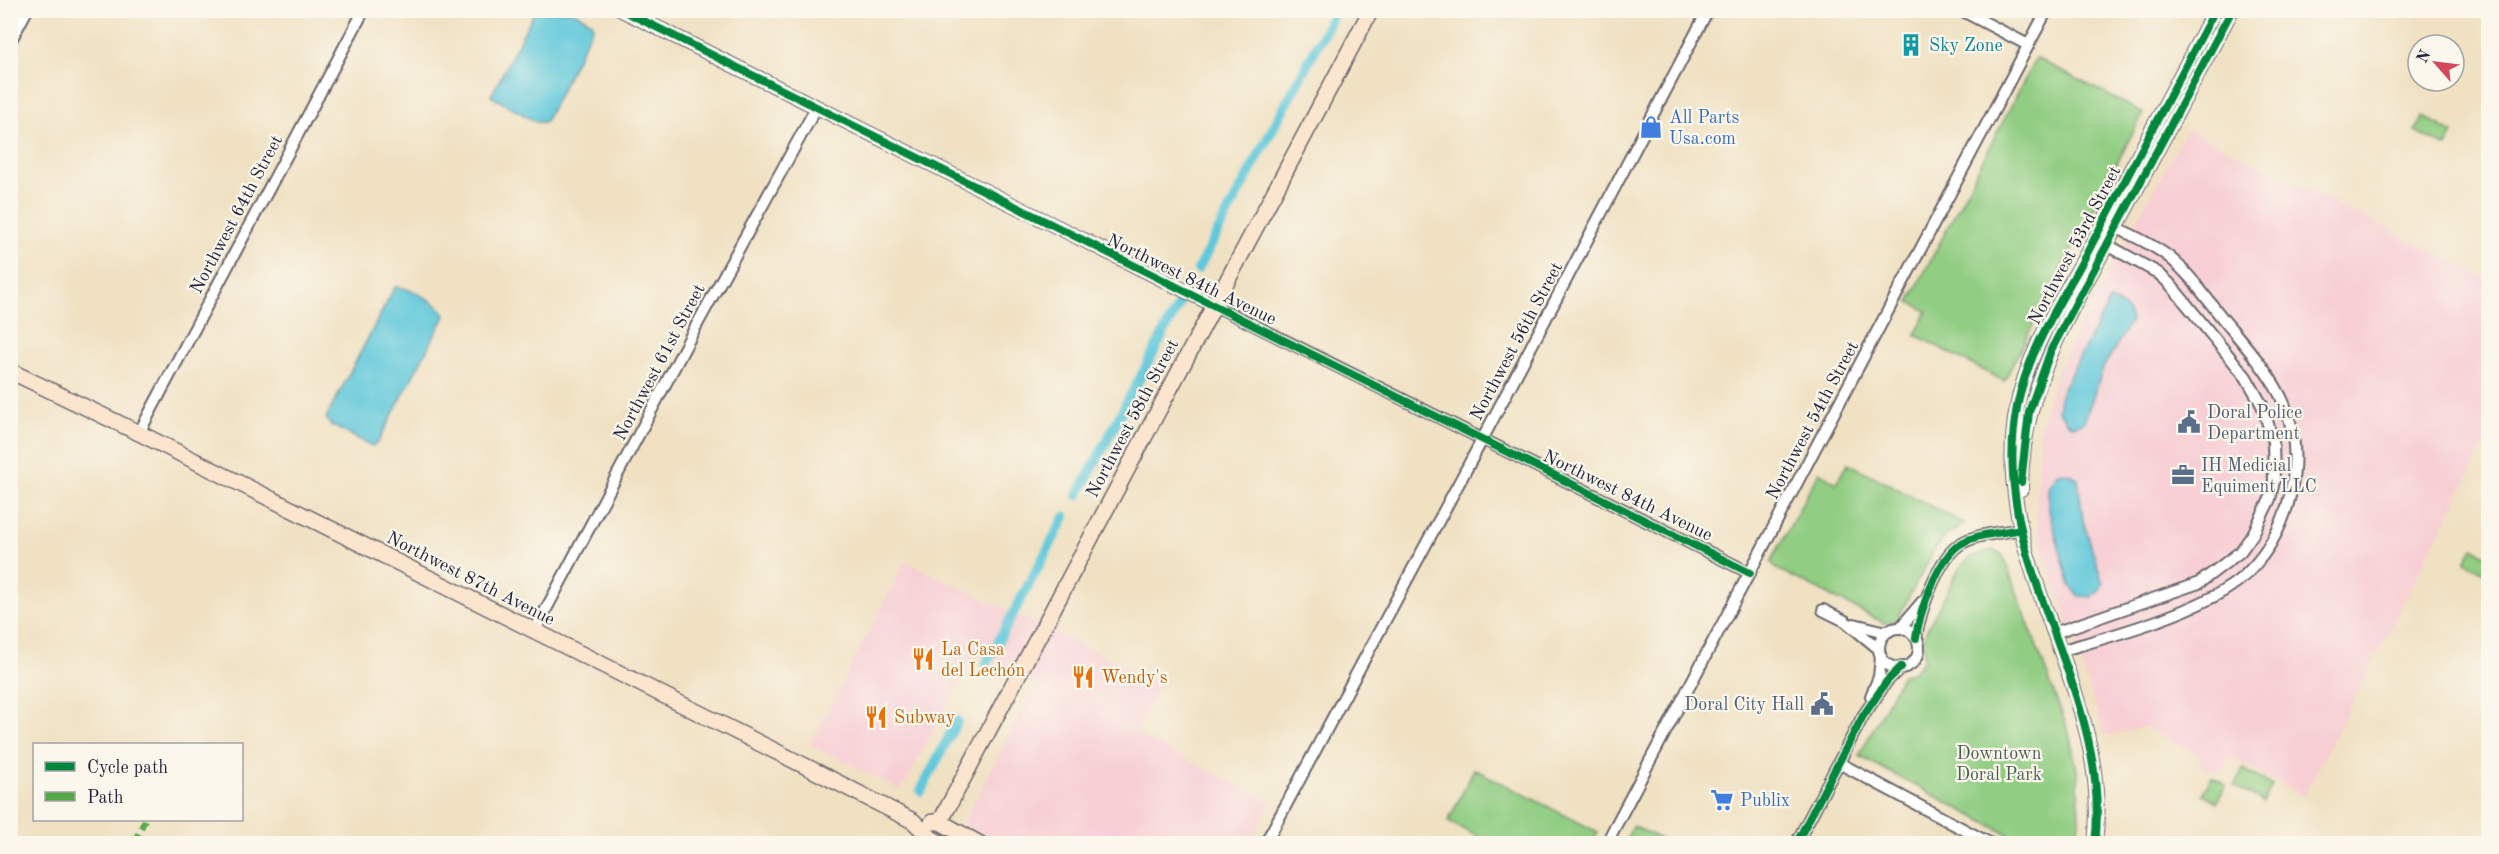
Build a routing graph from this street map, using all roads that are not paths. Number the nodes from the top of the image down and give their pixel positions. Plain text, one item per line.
1 (27, 10) edge
2 (364, 10) edge
3 (622, 10) edge
4 (1371, 10) edge
5 (1708, 10) edge
6 (1961, 10) edge
7 (2047, 10) edge
8 (2215, 10) edge
9 (2232, 10) edge
10 (10, 42) edge
11 (2028, 45) junction
12 (816, 108) junction
13 (2110, 224) junction
14 (2101, 241) junction
15 (2203, 295) junction
16 (1214, 305) junction
17 (2189, 306) junction
18 (10, 371) edge
19 (2017, 406) junction
20 (2026, 423) junction
21 (139, 433) junction
22 (1482, 440) junction
23 (2018, 509) junction
24 (2021, 529) junction
25 (1750, 573) junction
26 (1928, 595) junction
27 (1823, 610) dead end
28 (1845, 621) junction
29 (1894, 629) junction
30 (534, 632) junction
31 (2054, 633) junction
32 (1916, 638) junction
33 (2060, 651) junction
34 (1880, 653) junction
35 (1901, 668) junction
36 (1863, 716) junction
37 (1839, 763) junction
38 (913, 822) junction
39 (940, 822) junction
40 (934, 842) edge
41 (980, 843) edge
42 (1265, 843) edge
43 (1606, 843) edge
44 (1796, 843) edge
45 (1991, 843) edge
46 (2095, 843) edge

1 - 10 street
2 - 21 street, Northwest 64th Street
3 - 12 street, Northwest 84th Avenue
4 - 16 main road, Northwest 58th Street
5 - 22 street, Northwest 56th Street
6 - 11 street
7 - 11 street, Northwest 54th Street
8 - 13 street, Northwest 53rd Street
9 - 13 street, Northwest 53rd Street
11 - 25 street, Northwest 54th Street
12 - 16 street, Northwest 84th Avenue
12 - 30 street, Northwest 61st Street
13 - 14 street, Northwest 53rd Street
13 - 15 street
14 - 17 street
14 - 19 street, Northwest 53rd Street
14 - 20 street, Northwest 53rd Street
15 - 17 street
15 - 33 street
16 - 22 street, Northwest 84th Avenue
16 - 39 main road, Northwest 58th Street
17 - 31 street
18 - 21 main road, Northwest 87th Avenue
19 - 20 street
19 - 23 street, Northwest 53rd Street
20 - 23 street, Northwest 53rd Street
21 - 30 main road, Northwest 87th Avenue
22 - 25 street, Northwest 84th Avenue
22 - 42 street, Northwest 56th Street
23 - 24 street, Northwest 53rd Street
24 - 26 street
24 - 31 street, Northwest 53rd Street
25 - 43 street, Northwest 54th Street
26 - 29 street
26 - 32 street
27 - 28 street
28 - 29 street
28 - 34 street
29 - 32 street
29 - 34 street
30 - 38 main road, Northwest 87th Avenue
31 - 33 street, Northwest 53rd Street
32 - 35 street
33 - 46 street, Northwest 53rd Street
34 - 35 street
34 - 36 street
35 - 36 street
36 - 37 street
37 - 44 street
37 - 45 street
38 - 39 main road, Northwest 87th Avenue
38 - 40 main road, Northwest 87th Avenue
39 - 40 street, Northwest 58th Street
39 - 41 main road, Northwest 87th Avenue

